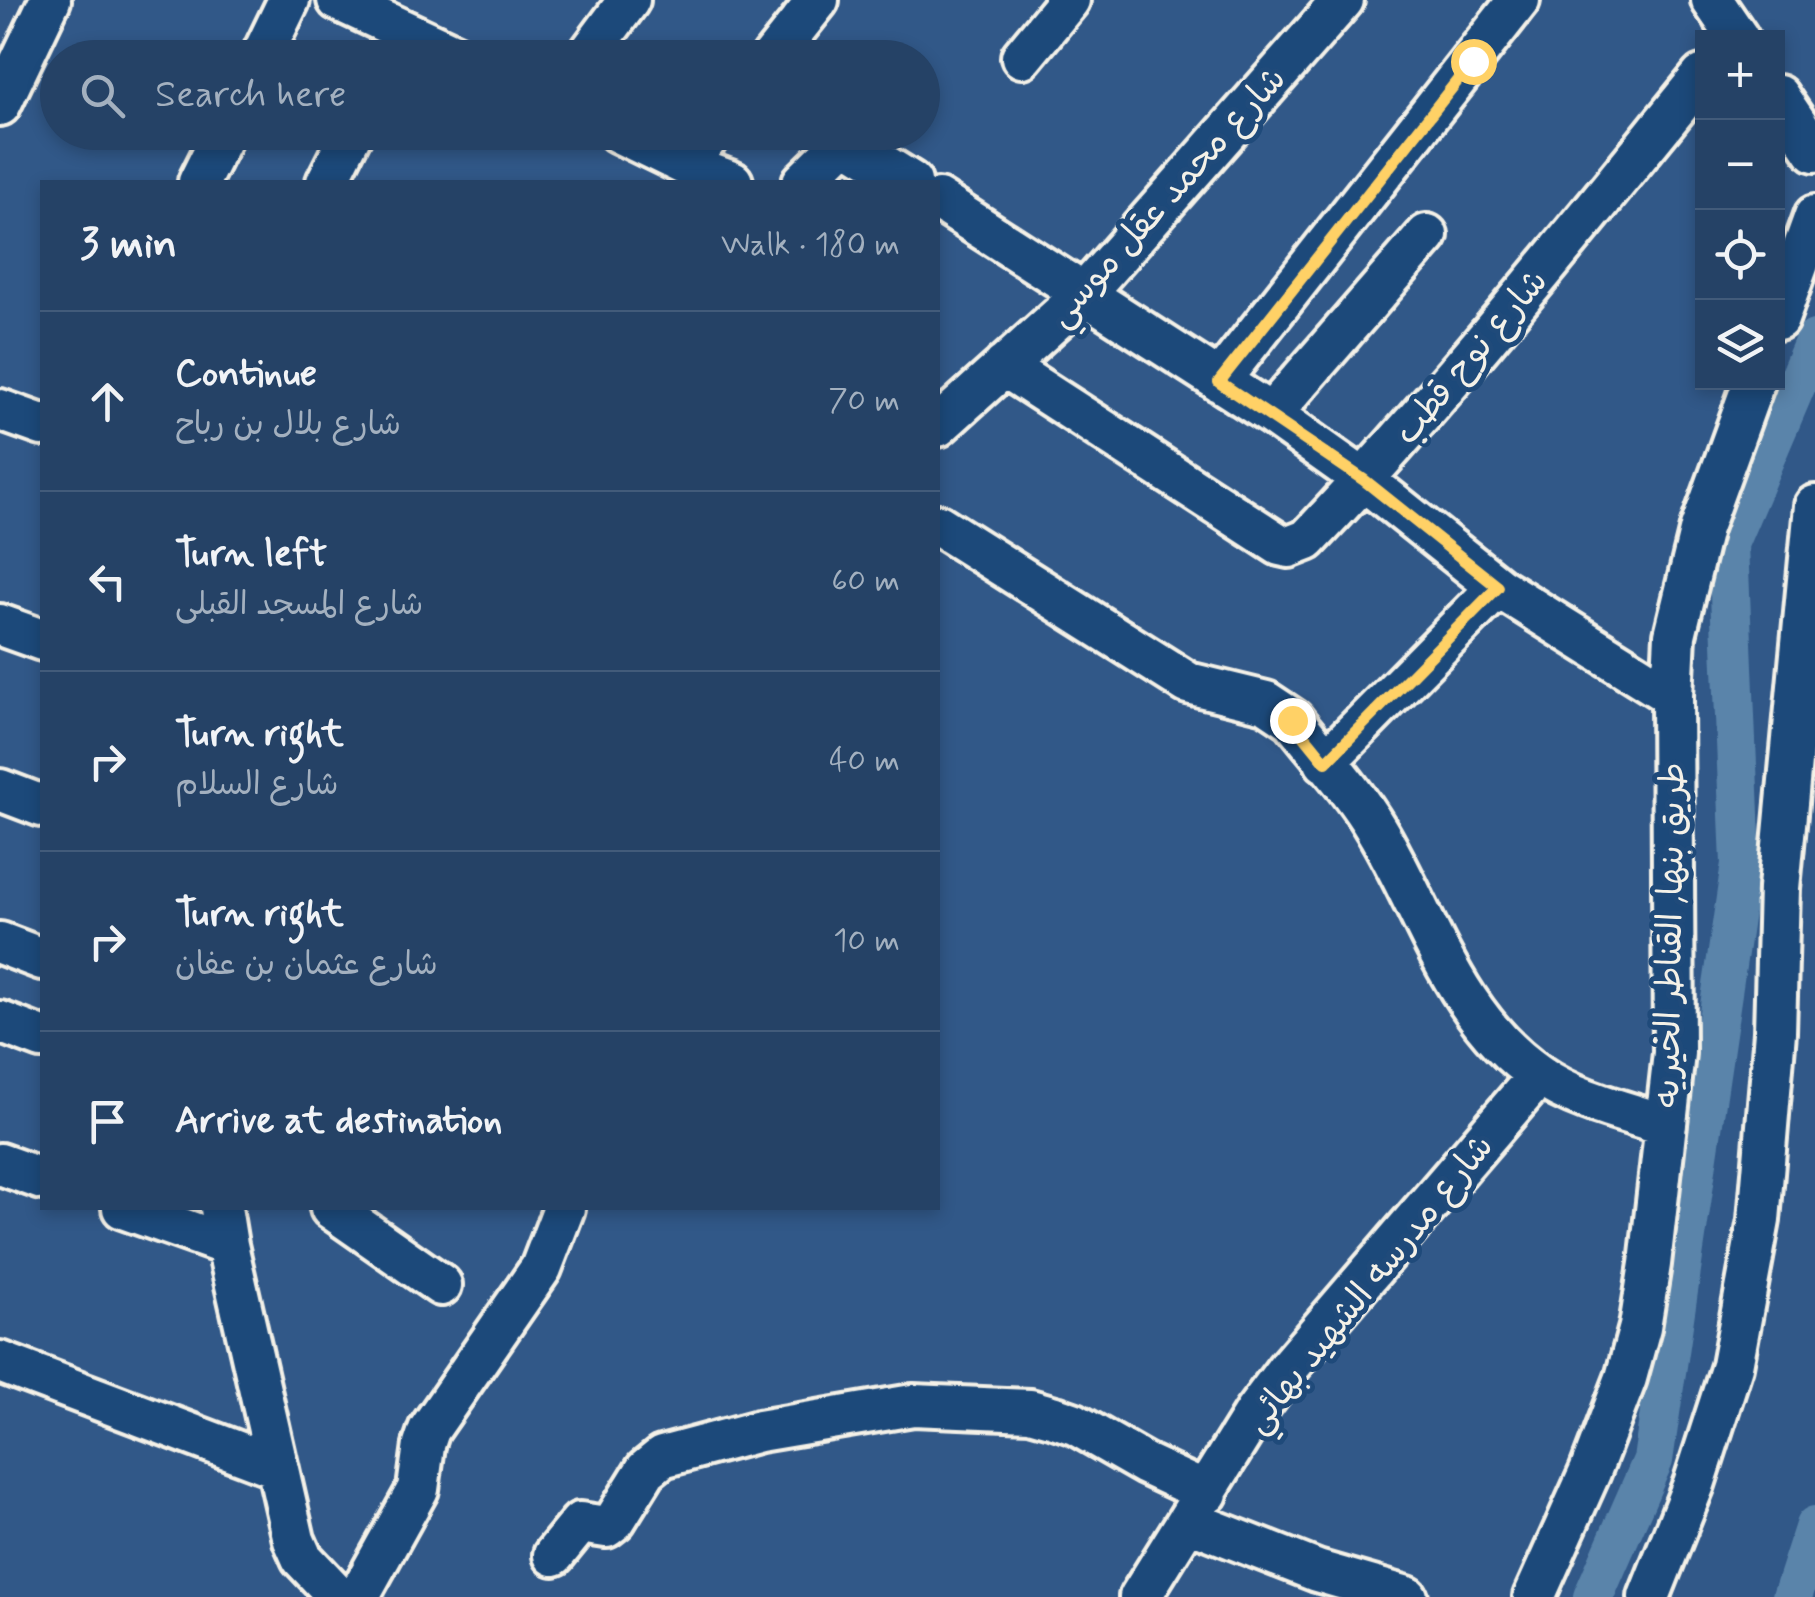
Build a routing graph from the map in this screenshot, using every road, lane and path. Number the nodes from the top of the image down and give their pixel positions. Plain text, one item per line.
1 (50, 0) edge
2 (289, 0) edge
3 (338, 0) edge
4 (629, 0) edge
5 (818, 0) edge
6 (1070, 0) edge
7 (1343, 0) edge
8 (1519, 0) edge
9 (1712, 0) edge
10 (395, 27) edge
11 (1731, 30) edge
12 (269, 40) edge
13 (423, 40) edge
14 (599, 40) edge
15 (786, 40) edge
16 (1022, 57) dead end
17 (1695, 84) edge
18 (0, 104) edge
19 (1785, 106) edge
20 (208, 150) edge
21 (343, 150) edge
22 (655, 150) edge
23 (698, 150) edge
24 (836, 150) edge
25 (859, 150) edge
26 (1815, 150) edge
27 (686, 165) junction
28 (200, 180) edge
29 (328, 180) edge
30 (727, 180) edge
31 (806, 180) edge
32 (907, 180) edge
33 (940, 201) edge
34 (1815, 216) edge
35 (1427, 234) dead end
36 (1082, 296) junction
37 (1785, 300) edge
38 (1004, 366) junction
39 (1219, 382) junction
40 (1751, 390) edge
41 (0, 410) edge
42 (1271, 414) junction
43 (940, 424) edge
44 (40, 425) edge
45 (1364, 480) junction
46 (1815, 506) edge
47 (940, 526) edge
48 (1498, 587) junction
49 (0, 626) edge
50 (40, 639) edge
51 (1672, 696) junction
52 (1326, 762) junction
53 (0, 790) edge
54 (40, 805) edge
55 (0, 943) edge
56 (40, 957) edge
57 (0, 1022) edge
58 (40, 1037) edge
59 (1539, 1075) junction
60 (1666, 1124) junction
61 (0, 1164) edge
62 (40, 1178) edge
63 (134, 1210) edge
64 (334, 1210) edge
65 (563, 1210) edge
66 (224, 1226) edge
67 (441, 1285) dead end
68 (0, 1362) edge
69 (277, 1467) junction
70 (1198, 1507) junction
71 (554, 1555) dead end
72 (338, 1597) edge
73 (358, 1597) edge
74 (1140, 1597) edge
75 (1407, 1597) edge
76 (1534, 1597) edge
77 (1648, 1597) edge

1 - 18 street
2 - 12 street
3 - 10 street
4 - 14 street
5 - 15 street
6 - 16 street
7 - 36 street, شارع محمد عقل موسي
8 - 39 street
9 - 11 street
10 - 13 street
17 - 45 street, شارع نوح قطب
19 - 26 street
20 - 28 street
21 - 29 street
22 - 27 street
23 - 27 street
24 - 31 street
25 - 32 street
27 - 30 street
33 - 36 street
34 - 37 street
35 - 42 street
36 - 38 street, شارع محمد عقل موسي
36 - 39 street
38 - 43 street, شارع محمد عقل موسي
38 - 45 street, شارع نوح قطب
39 - 42 street
40 - 51 street, طريق بنها, القناطر الخيريه
41 - 44 street
42 - 45 street
45 - 48 street
46 - 77 street
47 - 52 street
48 - 51 street
48 - 52 street
49 - 50 street
51 - 60 street, طريق بنها, القناطر الخيريه
52 - 59 street
53 - 54 street
55 - 56 street
57 - 58 street
59 - 60 street
59 - 70 street, شارع مدرسه الشهيد بهائي
60 - 76 street, طريق بنها, القناطر الخيريه
61 - 62 street
63 - 66 street
64 - 67 street
65 - 73 street
66 - 69 street
68 - 69 street
69 - 72 street
70 - 71 street
70 - 74 street, شارع مدرسه الشهيد بهائي
70 - 75 street

